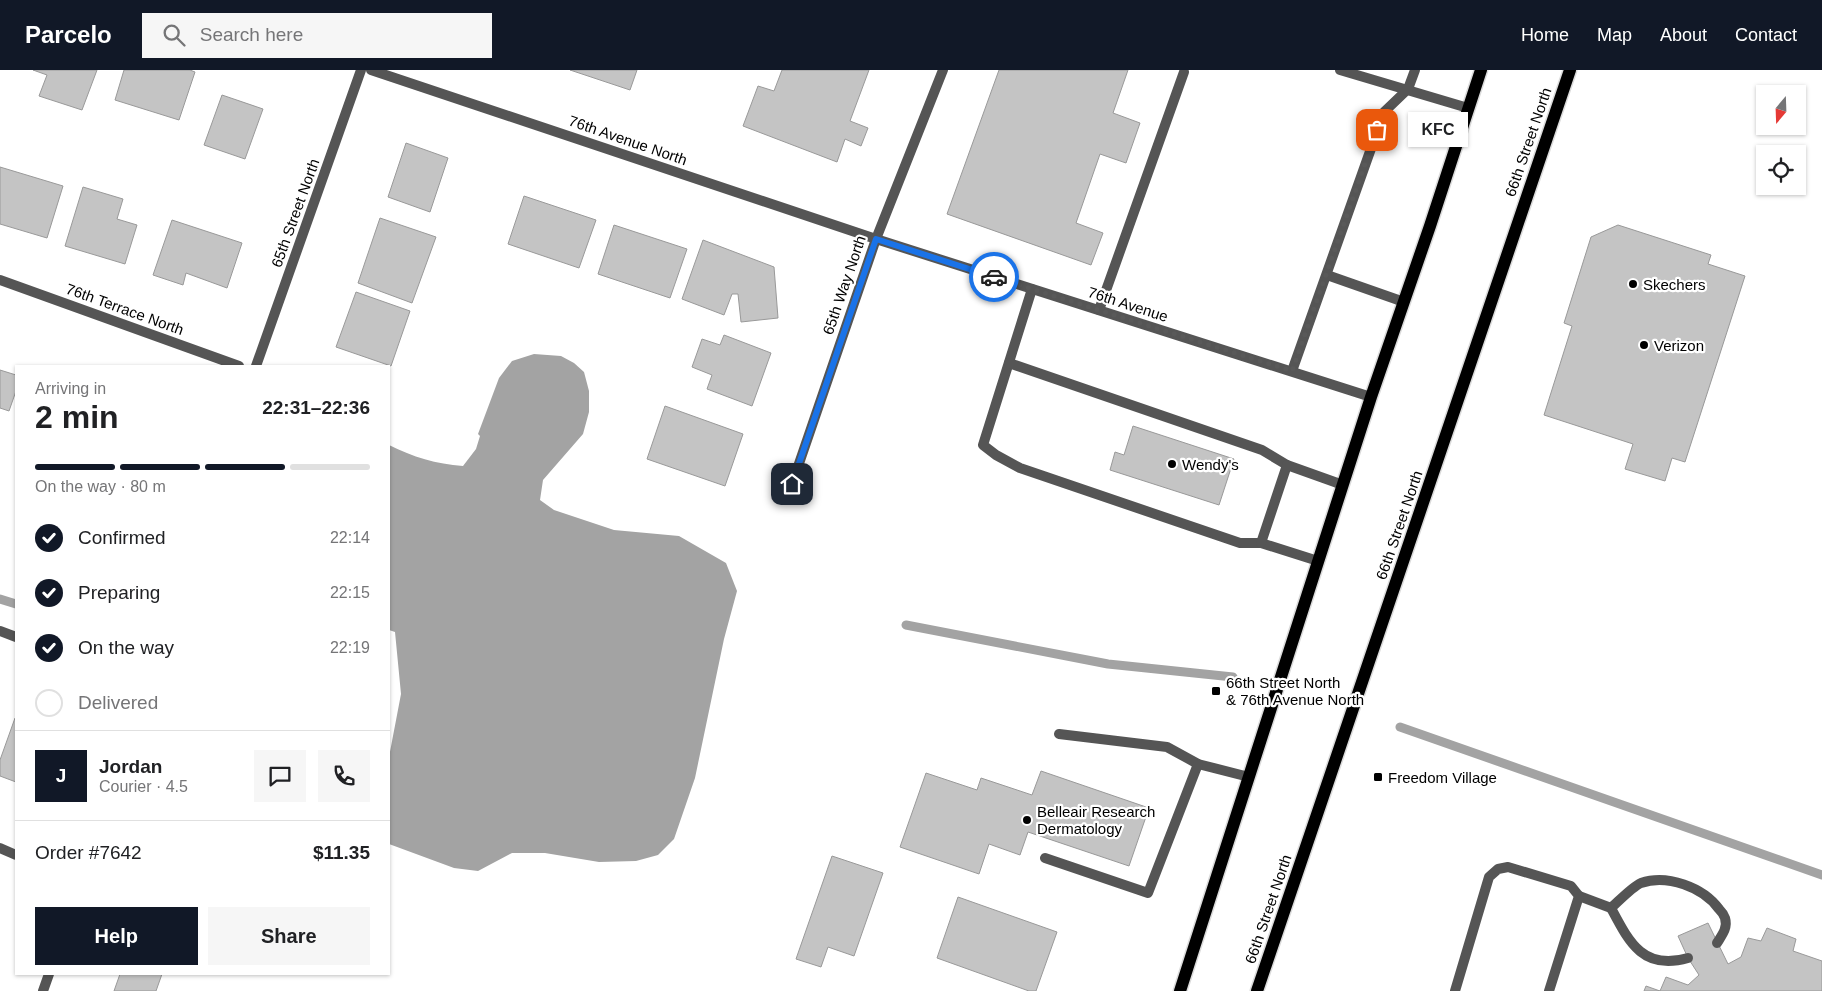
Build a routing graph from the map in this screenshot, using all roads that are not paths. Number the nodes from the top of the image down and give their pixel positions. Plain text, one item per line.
1 (361, 70) edge
2 (371, 70) edge
3 (943, 70) edge
4 (1340, 70) edge
5 (1415, 70) edge
6 (1481, 70) edge
7 (1570, 70) edge
8 (1184, 72) dead end
9 (1408, 89) junction
10 (1468, 108) junction
11 (876, 239) junction
12 (1327, 275) junction
13 (0, 280) edge
14 (1032, 289) junction
15 (1404, 302) junction
16 (1099, 310) junction
17 (1009, 364) junction
18 (236, 365) edge
19 (256, 365) edge
20 (1292, 371) junction
21 (1372, 396) junction
22 (1287, 465) junction
23 (792, 484) dead end
24 (1343, 485) junction
25 (1261, 543) junction
26 (1318, 561) junction
27 (0, 631) edge
28 (15, 637) edge
29 (1059, 734) dead end
30 (1198, 764) junction
31 (1249, 777) junction
32 (0, 848) edge
33 (15, 855) edge
34 (1045, 858) dead end
35 (1579, 896) junction
36 (1611, 908) junction
37 (1717, 943) dead end
38 (1688, 958) dead end
39 (49, 975) edge
40 (43, 991) edge
41 (1180, 991) edge
42 (1257, 991) edge
43 (1454, 991) edge
44 (1549, 991) edge

1 - 19 street, 65th Street North
2 - 11 street, 76th Avenue North
3 - 11 street, 65th Way North
4 - 9 street
5 - 9 street
6 - 10 main road
7 - 42 main road, 66th Street North
8 - 16 street
9 - 10 street
9 - 12 street
10 - 15 main road
11 - 14 street, 76th Avenue
11 - 23 street, 65th Way North
12 - 15 street
12 - 20 street
13 - 18 street, 76th Terrace North
14 - 16 street, 76th Avenue
14 - 17 street
15 - 21 main road
16 - 20 street, 76th Avenue
17 - 22 street
17 - 25 street
20 - 21 street, 76th Avenue
21 - 24 main road
22 - 24 street
22 - 25 street
24 - 26 main road
25 - 26 street
26 - 31 main road
27 - 28 street
29 - 30 street
30 - 31 street
30 - 34 street
31 - 41 main road
32 - 33 street
35 - 36 street
35 - 43 street
35 - 44 street
36 - 37 street
36 - 38 street
39 - 40 street

